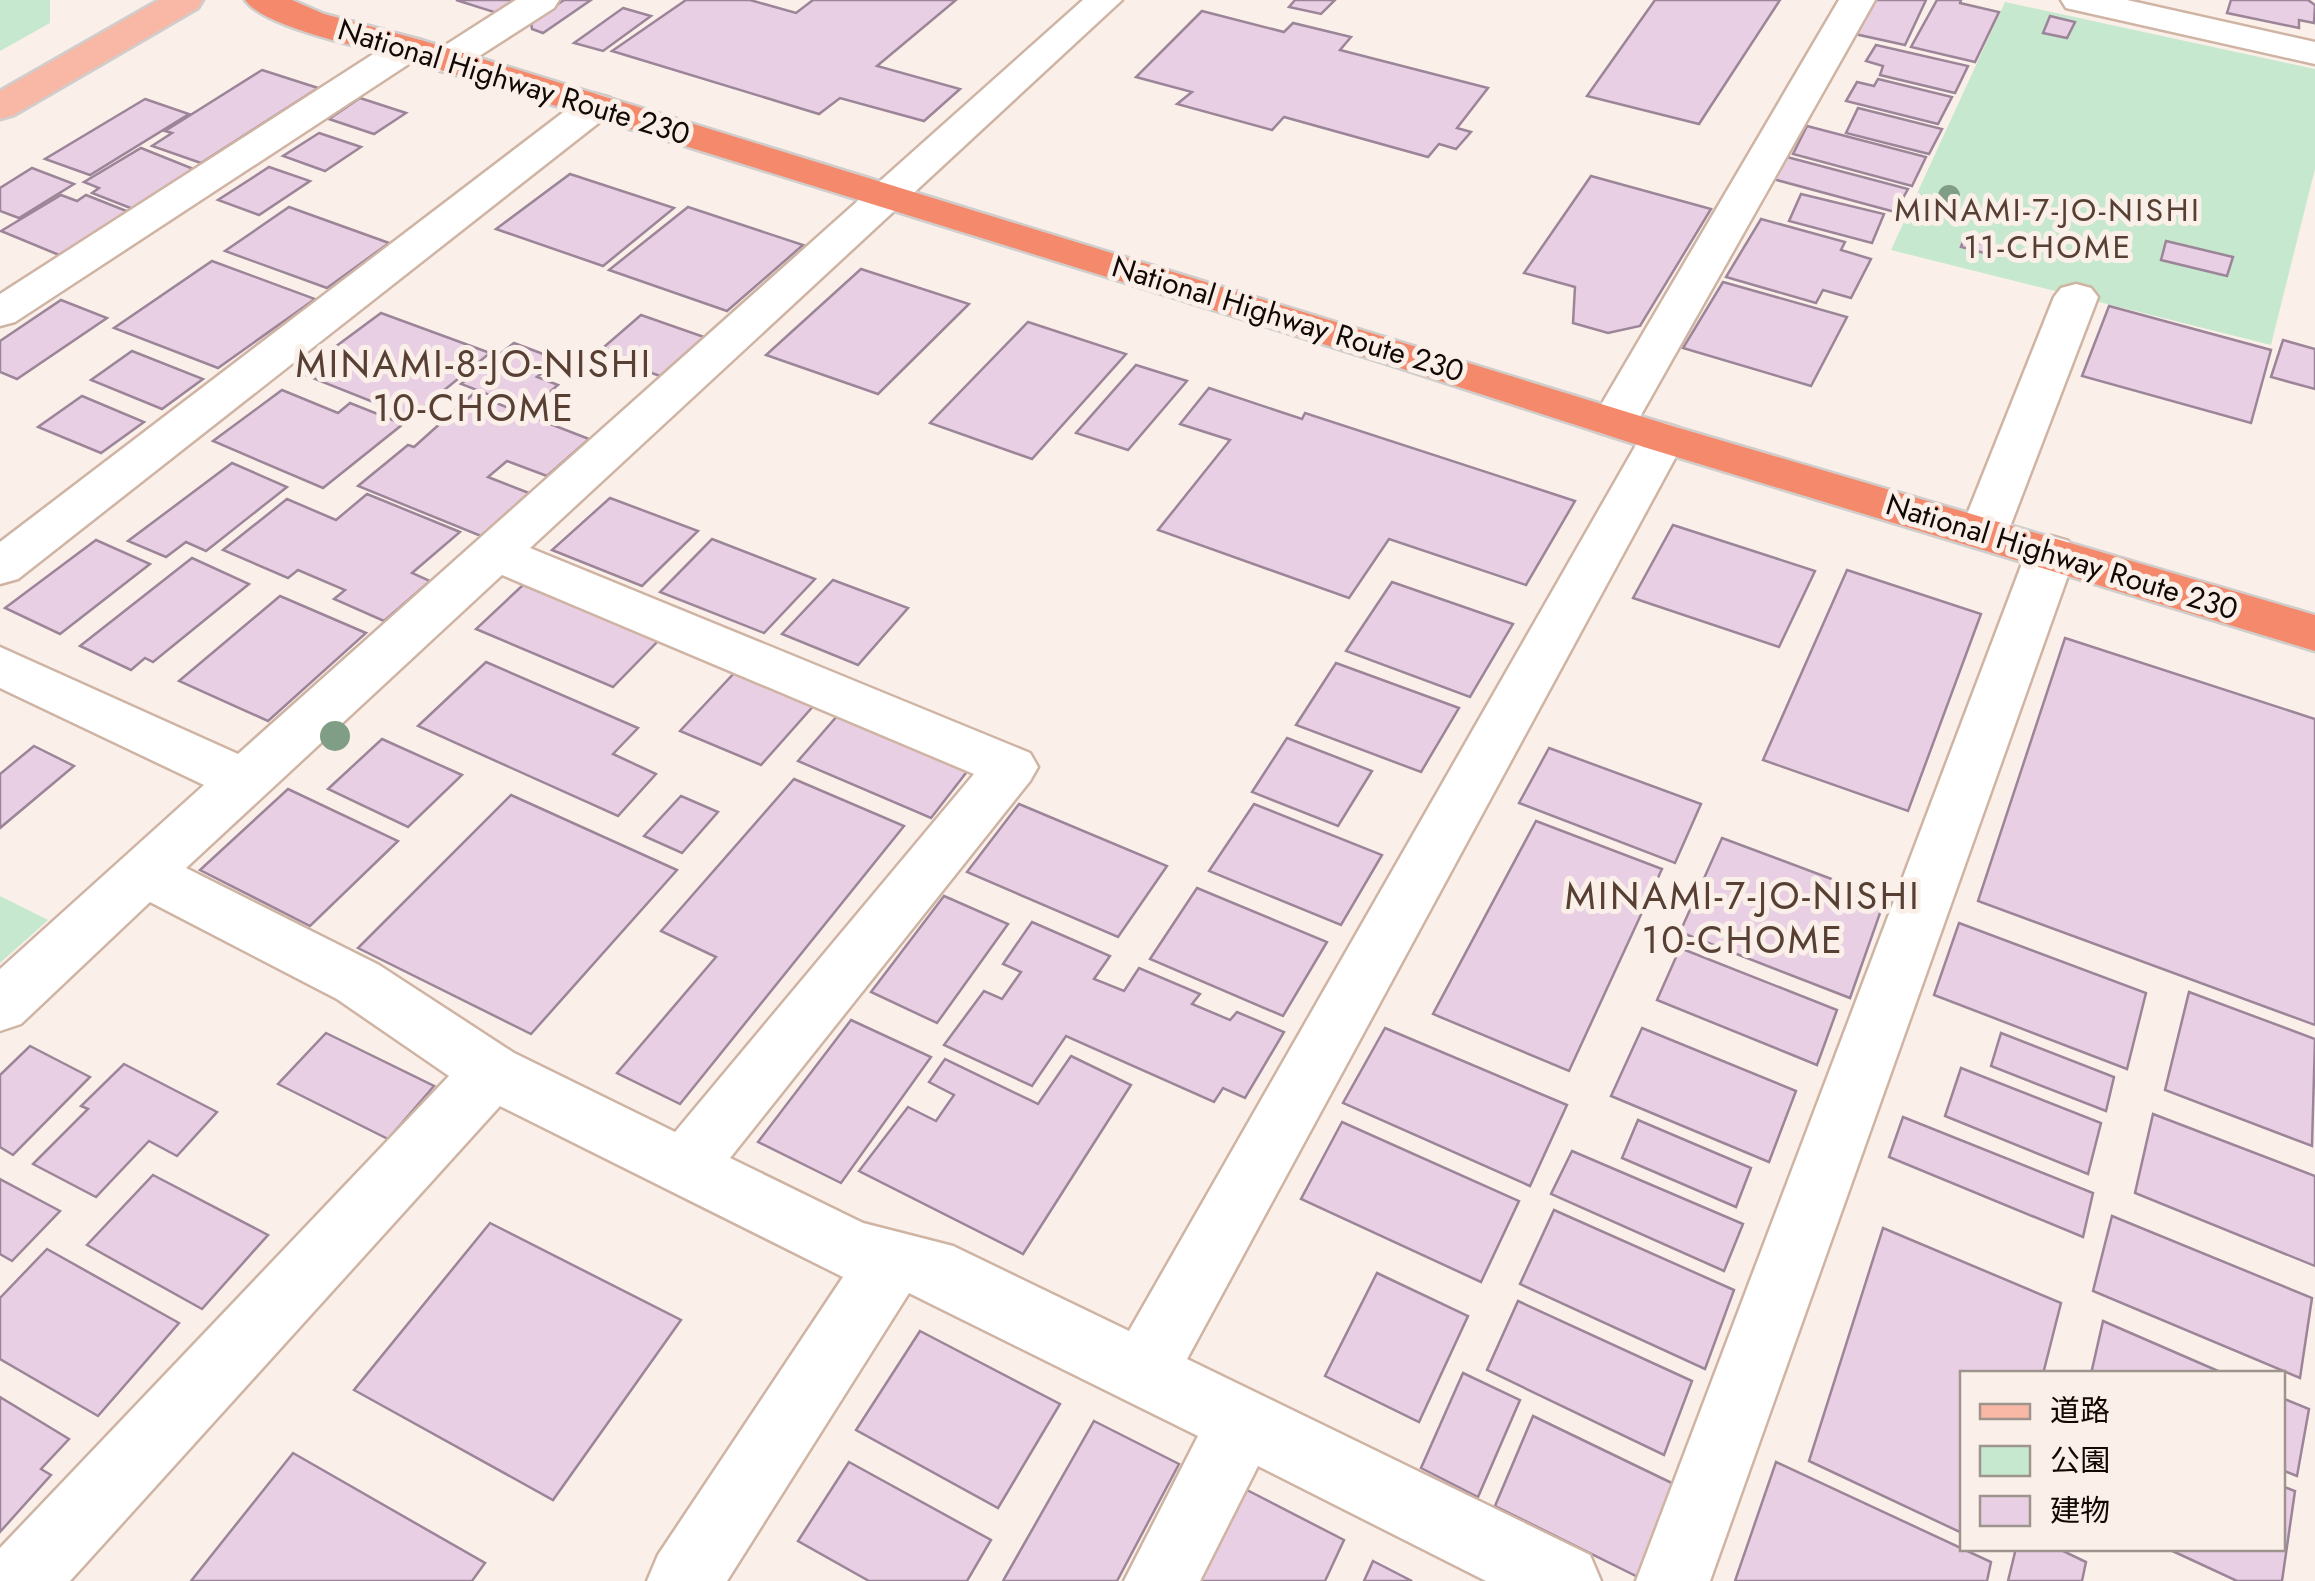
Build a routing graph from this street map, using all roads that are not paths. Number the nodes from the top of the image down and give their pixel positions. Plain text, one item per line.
1 (185, 0) edge
2 (264, 0) edge
3 (541, 0) edge
4 (1104, 0) edge
5 (1857, 0) edge
6 (2080, 0) edge
7 (2315, 53) edge
8 (427, 54) junction
9 (596, 106) junction
10 (0, 107) edge
11 (889, 194) junction
12 (2076, 297) dead end
13 (0, 312) edge
14 (1639, 430) junction
15 (1984, 532) junction
16 (495, 553) junction
17 (2051, 553) junction
18 (0, 566) edge
19 (2315, 633) edge
20 (0, 666) edge
21 (245, 781) junction
22 (144, 872) junction
23 (0, 1006) edge
24 (492, 1072) junction
25 (684, 1168) junction
26 (892, 1260) junction
27 (1144, 1370) junction
28 (1244, 1420) junction
29 (20, 1581) edge
30 (684, 1581) edge
31 (1161, 1581) edge
32 (1564, 1581) edge
33 (1673, 1581) edge

1 - 10 main road
2 - 8 highway, National Highway Route 230
3 - 8 street
4 - 11 street
5 - 14 street
6 - 7 street
8 - 9 highway, National Highway Route 230
8 - 13 street
9 - 11 highway, National Highway Route 230
9 - 18 street
11 - 14 highway, National Highway Route 230
11 - 16 street
12 - 15 street
14 - 15 highway, National Highway Route 230
14 - 27 street
15 - 17 highway, National Highway Route 230
16 - 21 street
16 - 25 street
17 - 19 highway, National Highway Route 230
17 - 33 street
20 - 21 street
21 - 22 street
22 - 23 street
22 - 24 street
24 - 25 street
24 - 29 street
25 - 26 street
26 - 27 street
26 - 30 street
27 - 28 street
28 - 31 street
28 - 32 street

